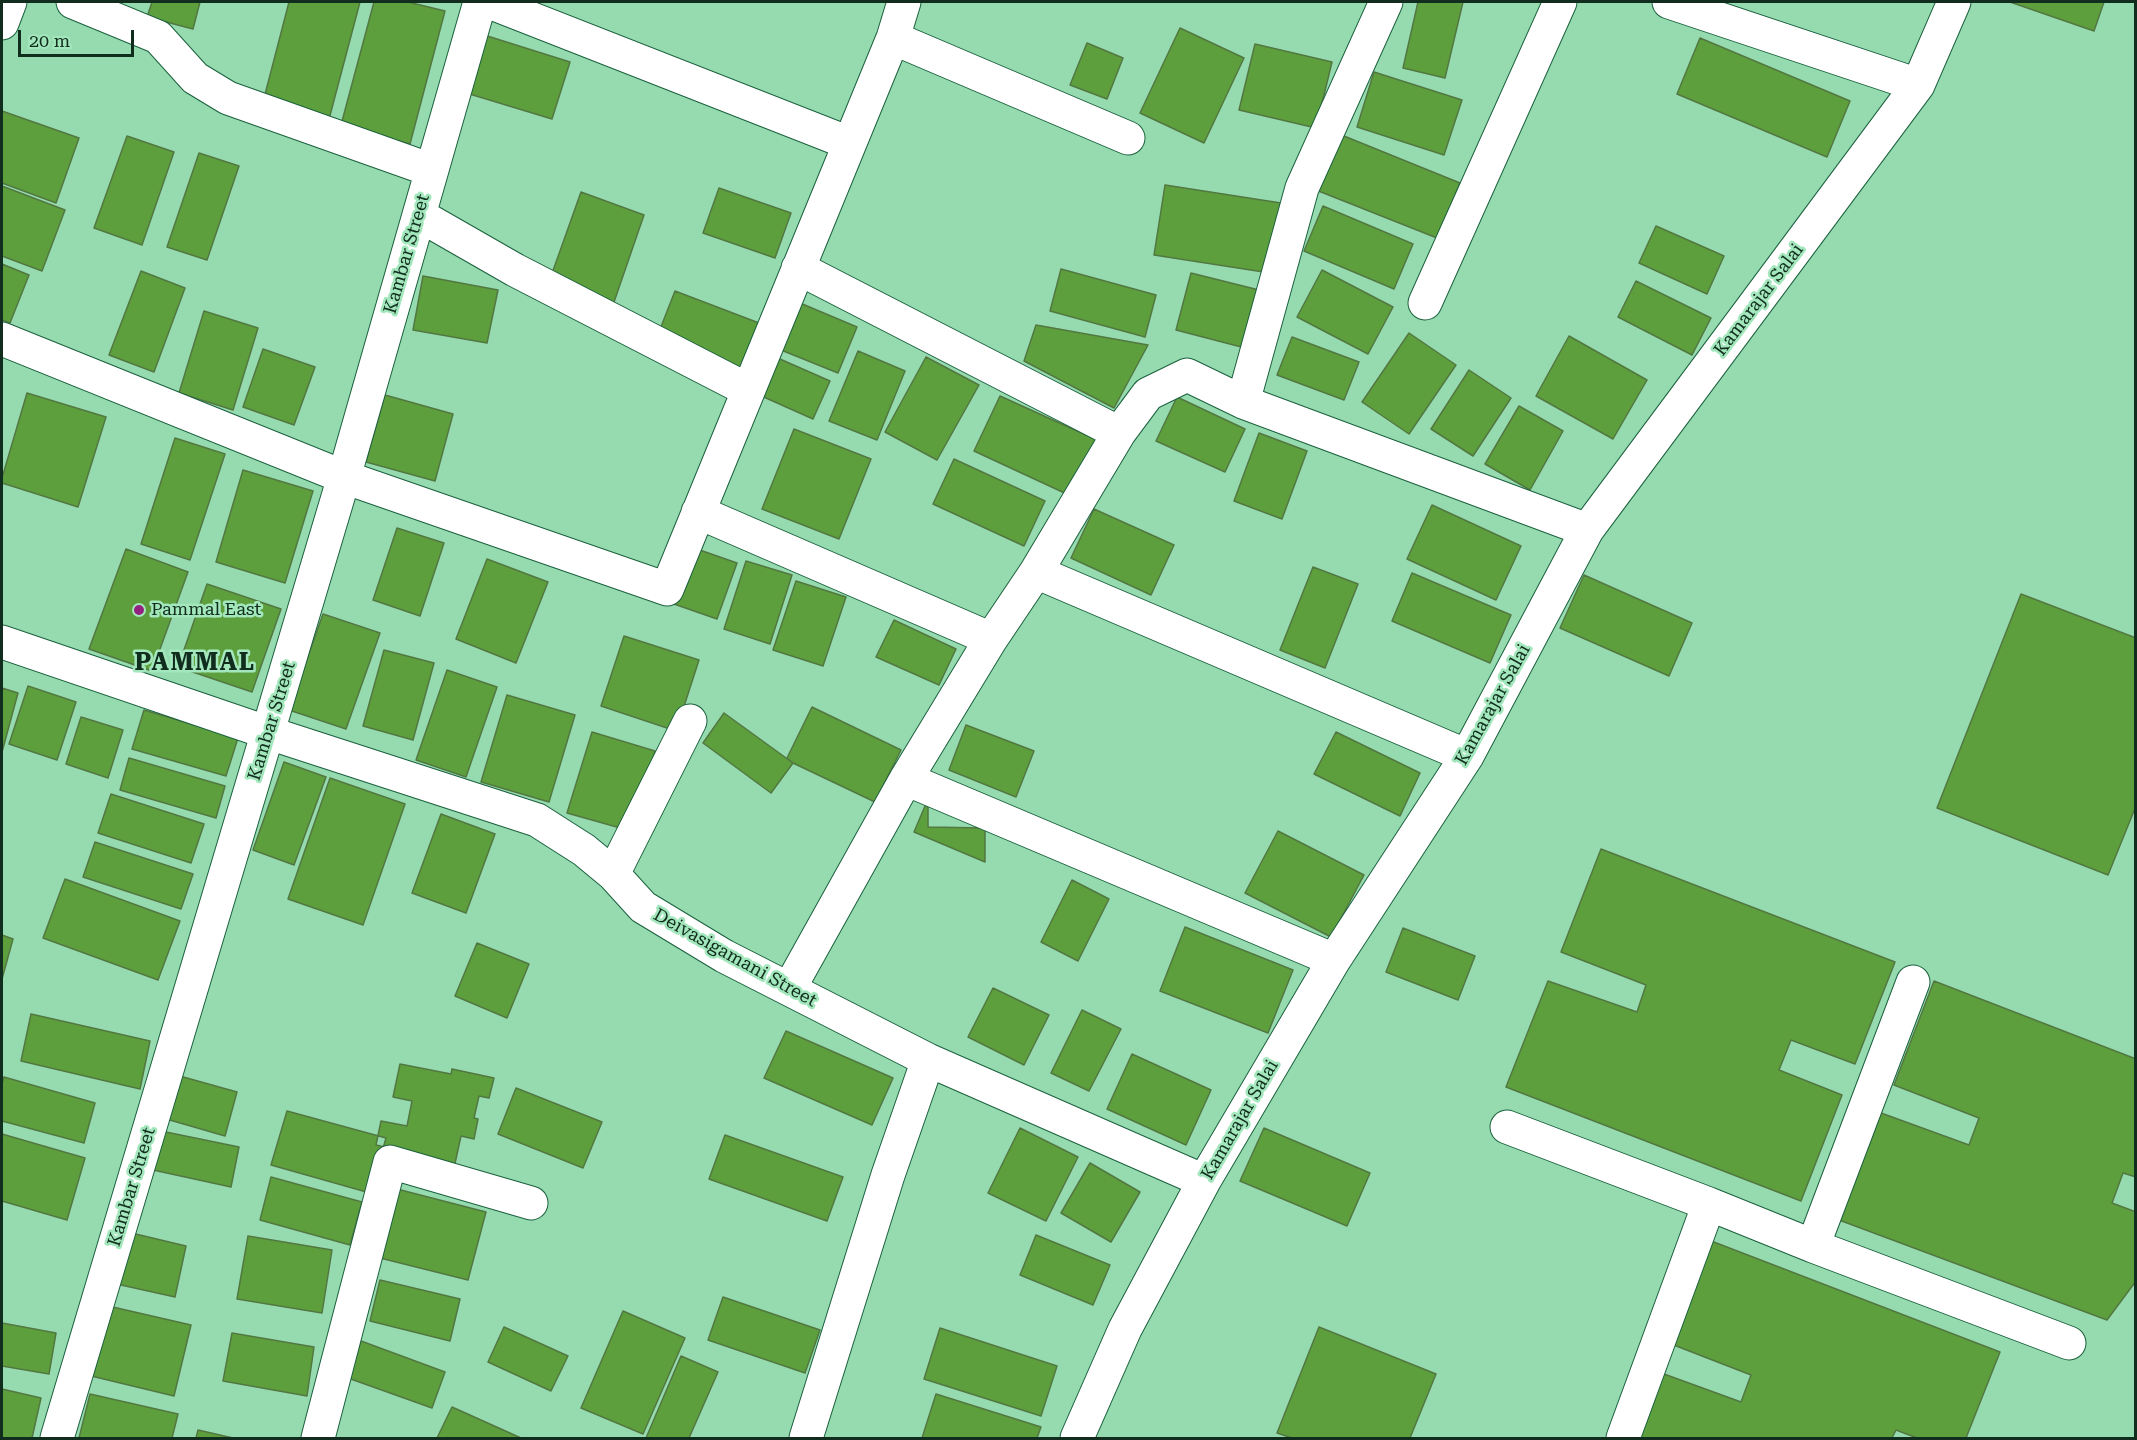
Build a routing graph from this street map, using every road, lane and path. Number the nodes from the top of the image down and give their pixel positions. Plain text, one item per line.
1 (10, 2) edge
2 (73, 2) edge
3 (480, 2) edge
4 (489, 2) edge
5 (904, 2) edge
6 (1386, 2) edge
7 (1560, 2) edge
8 (1669, 2) edge
9 (1954, 2) edge
10 (2, 23) edge
11 (892, 38) junction
12 (1918, 85) junction
13 (1128, 138) dead end
14 (849, 143) junction
15 (431, 170) junction
16 (419, 215) junction
17 (798, 268) junction
18 (1425, 303) dead end
19 (2, 339) edge
20 (748, 390) junction
21 (1243, 402) junction
22 (1119, 433) junction
23 (344, 477) junction
24 (698, 512) junction
25 (1587, 530) junction
26 (1036, 572) junction
27 (991, 639) junction
28 (2, 642) edge
29 (690, 721) dead end
30 (269, 733) junction
31 (1467, 756) junction
32 (906, 778) junction
33 (613, 874) junction
34 (1334, 960) junction
35 (1913, 982) dead end
36 (789, 989) junction
37 (928, 1060) junction
38 (1507, 1127) dead end
39 (1204, 1181) junction
40 (531, 1203) dead end
41 (1709, 1204) junction
42 (1813, 1246) junction
43 (2069, 1343) dead end
44 (57, 1438) edge
45 (318, 1438) edge
46 (807, 1438) edge
47 (1077, 1438) edge
48 (1623, 1438) edge

1 - 10 street
2 - 15 street
3 - 15 street, Kambar Street
4 - 14 street
5 - 11 street
6 - 21 street
7 - 18 street
8 - 12 street
9 - 12 street, Kamarajar Salai
11 - 13 street
11 - 14 street
12 - 25 street, Kamarajar Salai
14 - 17 street
15 - 16 street, Kambar Street
16 - 20 street
16 - 23 street, Kambar Street
17 - 20 street
17 - 22 street
19 - 23 street
20 - 24 street
21 - 22 street
21 - 25 street
22 - 26 street
23 - 24 street
23 - 30 street, Kambar Street
24 - 27 street
25 - 31 street, Kamarajar Salai
26 - 27 street
26 - 31 street
27 - 32 street
28 - 30 street, Deivasigamani Street
29 - 33 street
30 - 33 street, Deivasigamani Street
30 - 44 street, Kambar Street
31 - 34 street, Kamarajar Salai
32 - 34 street
32 - 36 street
33 - 36 street, Deivasigamani Street
34 - 39 street, Kamarajar Salai
35 - 42 street
36 - 37 street, Deivasigamani Street
37 - 39 street, Deivasigamani Street
37 - 46 street
38 - 41 street
39 - 47 street, Kamarajar Salai
40 - 45 street
41 - 42 street
41 - 48 street
42 - 43 street

